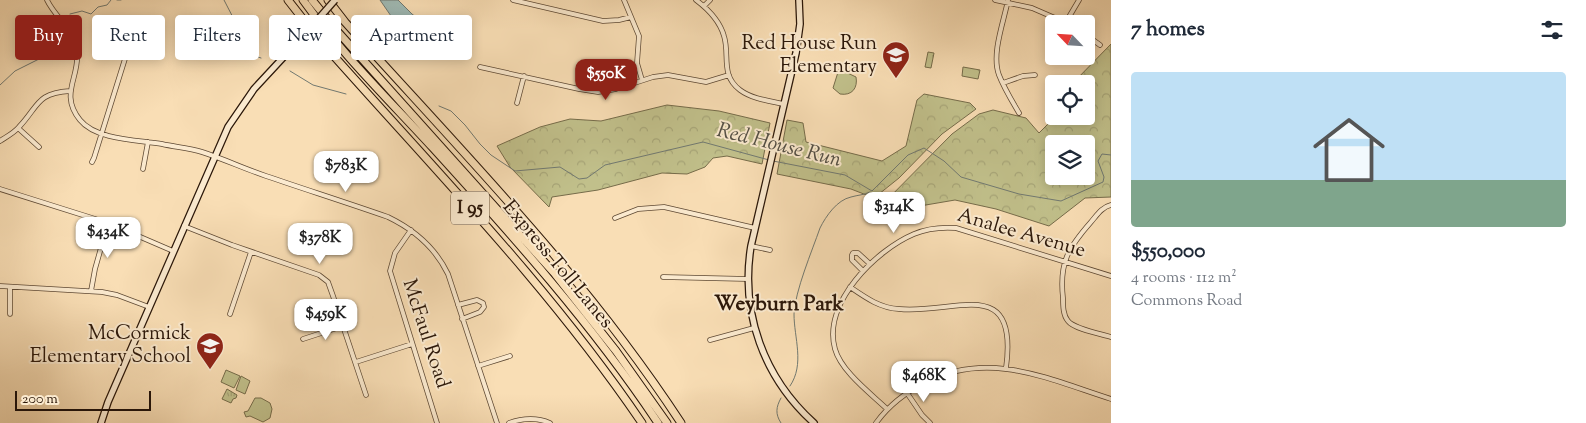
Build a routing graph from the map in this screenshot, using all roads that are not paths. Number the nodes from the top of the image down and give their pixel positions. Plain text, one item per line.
1 (47, 0) edge
2 (288, 0) edge
3 (303, 0) edge
4 (312, 0) edge
5 (328, 0) edge
6 (335, 0) edge
7 (513, 0) edge
8 (624, 0) edge
9 (696, 0) edge
10 (710, 0) edge
11 (799, 0) edge
12 (995, 0) edge
13 (1079, 0) edge
14 (1008, 1) edge
15 (704, 6) junction
16 (1048, 15) edge
17 (1071, 15) edge
18 (631, 17) junction
19 (1095, 41) edge
20 (1100, 45) dead end
21 (125, 60) edge
22 (480, 67) dead end
23 (729, 75) junction
24 (524, 76) junction
25 (1035, 76) dead end
26 (642, 80) junction
27 (1003, 83) junction
28 (70, 91) junction
29 (517, 103) dead end
30 (784, 104) junction
31 (1019, 113) dead end
32 (18, 128) junction
33 (101, 134) junction
34 (0, 142) edge
35 (148, 142) junction
36 (39, 147) dead end
37 (214, 156) junction
38 (92, 162) dead end
39 (144, 169) dead end
40 (0, 189) edge
41 (1111, 205) edge
42 (615, 218) dead end
43 (108, 223) junction
44 (184, 226) junction
45 (755, 228) junction
46 (411, 230) junction
47 (751, 246) junction
48 (770, 250) dead end
49 (173, 251) junction
50 (251, 252) junction
51 (1064, 261) junction
52 (870, 264) junction
53 (863, 271) junction
54 (1111, 276) edge
55 (663, 277) dead end
56 (748, 279) junction
57 (0, 286) edge
58 (10, 287) junction
59 (850, 287) junction
60 (91, 291) junction
61 (458, 306) junction
62 (149, 307) junction
63 (10, 314) dead end
64 (230, 314) dead end
65 (462, 319) junction
66 (342, 326) junction
67 (754, 328) junction
68 (1111, 337) edge
69 (303, 339) dead end
70 (710, 340) dead end
71 (412, 344) junction
72 (510, 356) dead end
73 (356, 362) junction
74 (478, 366) junction
75 (1006, 368) junction
76 (906, 393) junction
77 (366, 395) dead end
78 (1111, 399) edge
79 (887, 409) junction
80 (101, 423) edge
81 (437, 423) edge
82 (497, 423) edge
83 (509, 423) edge
84 (550, 423) edge
85 (642, 423) edge
86 (658, 423) edge
87 (667, 423) edge
88 (681, 423) edge
89 (814, 423) edge
90 (876, 423) edge
91 (930, 423) edge

1 - 28 street
2 - 85 highway, I 95
3 - 86 highway, Express Toll Lanes
4 - 87 highway, Express Toll Lanes
5 - 88 highway, I 95
6 - 37 street, bridge
7 - 18 street
8 - 18 street
9 - 15 street
10 - 15 street
11 - 30 street
12 - 14 street
13 - 17 street
14 - 16 street
14 - 27 street
15 - 23 street
18 - 26 street
19 - 20 street
21 - 33 street
22 - 24 street
23 - 26 street
23 - 30 street
24 - 26 street
24 - 29 street
25 - 27 street
27 - 31 street
28 - 32 street
28 - 33 street
30 - 45 street
32 - 34 street
32 - 36 street
33 - 35 street
33 - 38 street
35 - 37 street
35 - 39 street
37 - 44 street
37 - 46 street
40 - 43 street
41 - 51 street
42 - 45 street
43 - 49 street
43 - 60 street
44 - 49 street
44 - 50 street
45 - 47 street
46 - 61 street
46 - 71 street, McFaul Road
47 - 48 street
47 - 56 street
49 - 62 street
50 - 64 street
50 - 66 street
51 - 52 street, Analee Avenue
51 - 54 street, Analee Avenue
51 - 68 street
52 - 53 street, Analee Avenue
52 - 53 street
53 - 59 street, Analee Avenue
55 - 56 street
56 - 67 street
57 - 58 street
58 - 60 street
58 - 63 street
59 - 75 street
59 - 79 street, Analee Avenue
60 - 62 street
61 - 65 street
61 - 65 street
62 - 80 street
65 - 74 street
66 - 69 street
66 - 73 street
67 - 70 street
67 - 89 street
71 - 73 street
71 - 81 street, McFaul Road
72 - 74 street
73 - 77 street
74 - 82 street
75 - 76 street
75 - 78 street
76 - 79 street
76 - 91 street
79 - 90 street
83 - 84 street

